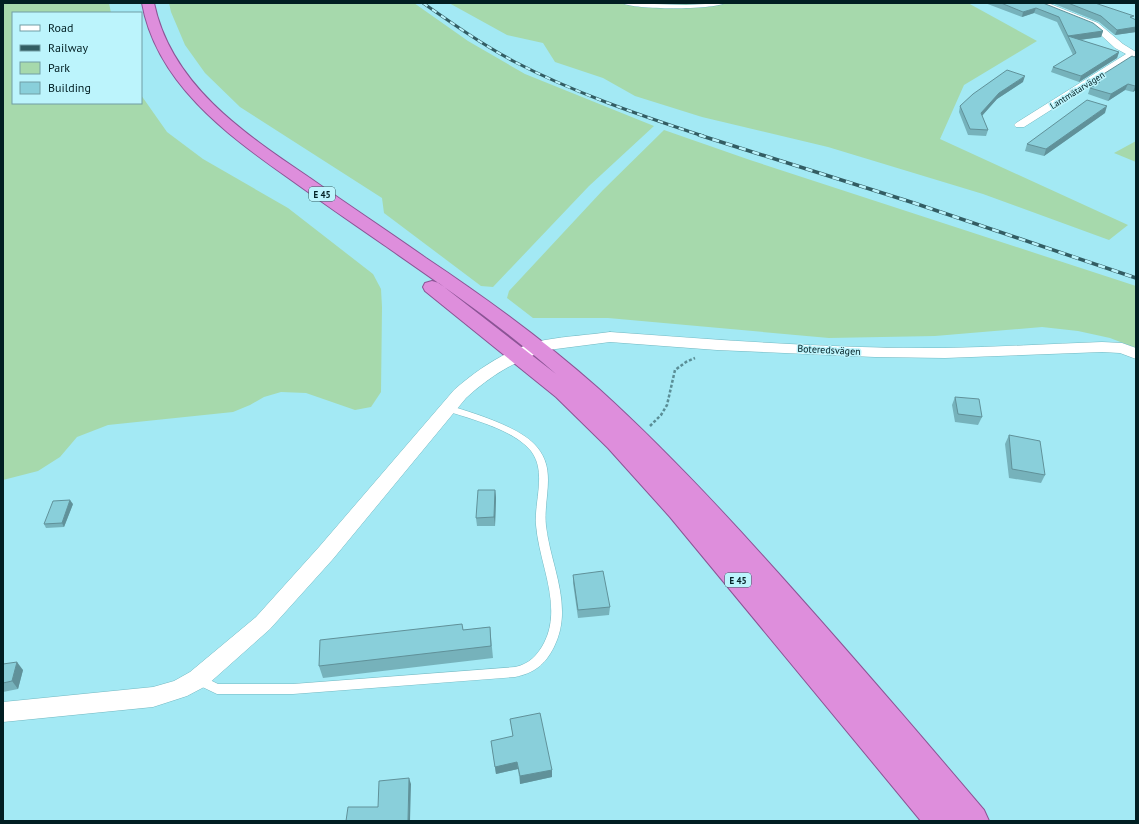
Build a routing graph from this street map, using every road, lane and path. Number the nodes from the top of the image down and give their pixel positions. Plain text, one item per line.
1 (148, 3) edge
2 (624, 3) edge
3 (723, 3) edge
4 (1040, 3) edge
5 (142, 18) edge
6 (1135, 55) edge
7 (1020, 125) dead end
8 (528, 350) junction
9 (1129, 351) edge
10 (447, 408) junction
11 (198, 679) junction
12 (3, 712) edge
13 (942, 821) edge
14 (973, 821) edge

1 - 8 highway, E 45
2 - 3 lane
4 - 6 street
5 - 8 highway, E 45
6 - 7 street, Lantmätarvägen
8 - 9 street, Boteredsvägen
8 - 10 street, Boteredsvägen
8 - 13 highway, E 45
8 - 14 highway, E 45
10 - 11 street, Boteredsvägen
10 - 11 lane
11 - 12 street, Boteredsvägen

